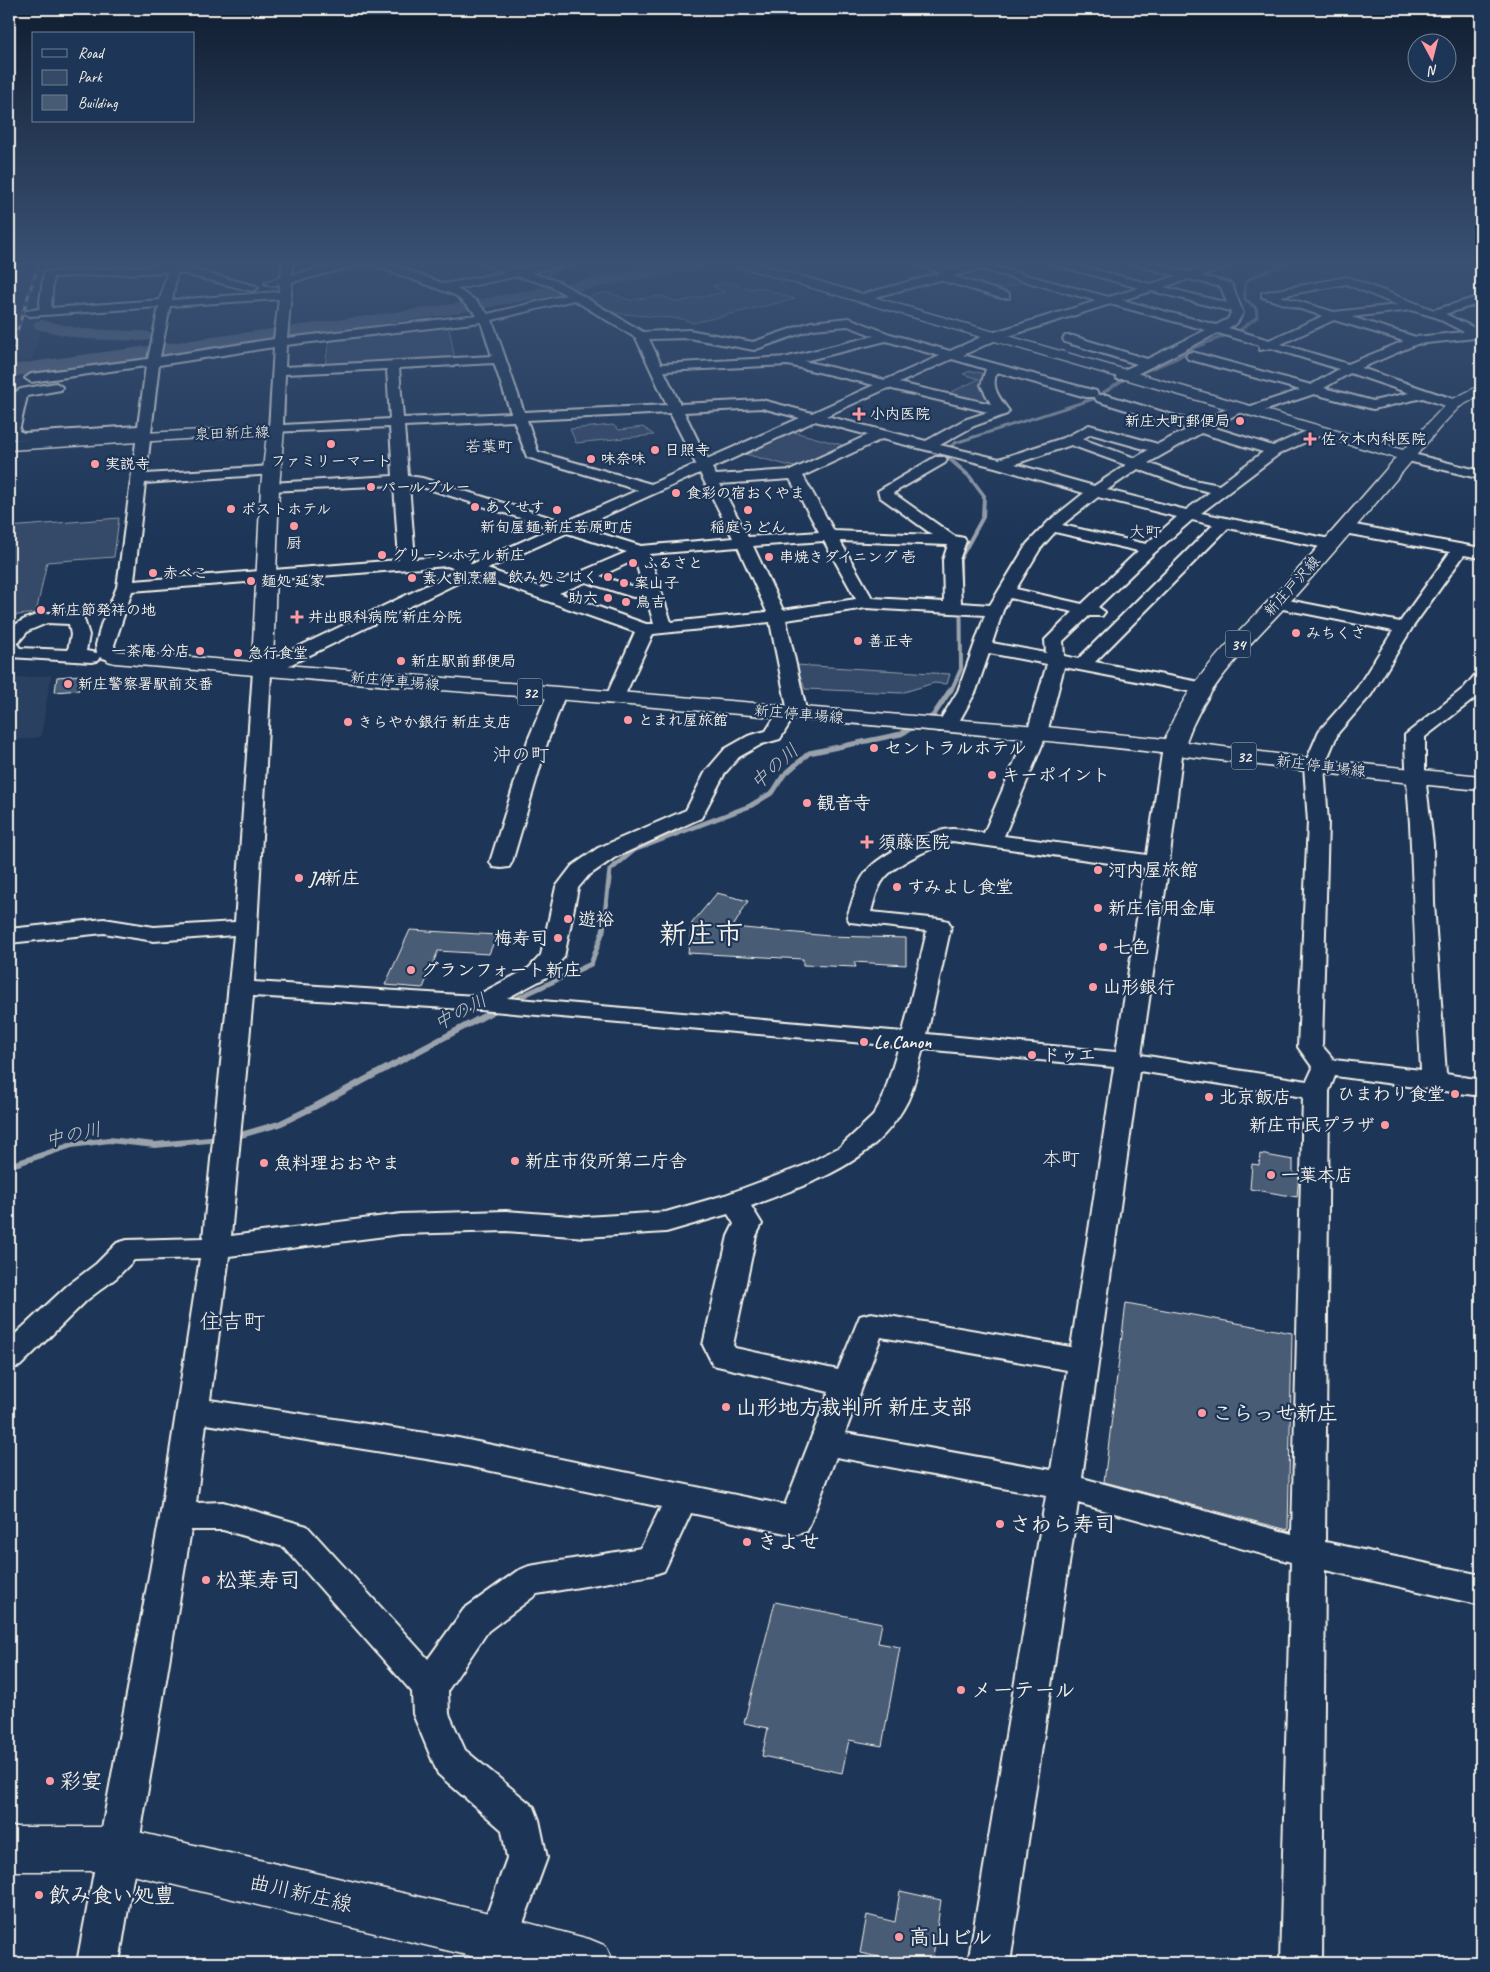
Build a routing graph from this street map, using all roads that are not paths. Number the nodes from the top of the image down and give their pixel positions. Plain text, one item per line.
1 (156, 354) edge
2 (213, 354) edge
3 (279, 354) edge
4 (498, 354) edge
5 (651, 354) edge
6 (816, 354) edge
7 (947, 354) edge
8 (1050, 354) edge
9 (1118, 354) edge
10 (1167, 354) edge
11 (1252, 354) edge
12 (1304, 354) edge
13 (1383, 354) edge
14 (951, 355) junction
15 (1192, 356) dead end
16 (500, 359) junction
17 (788, 361) junction
18 (1148, 363) junction
19 (153, 364) junction
20 (393, 366) junction
21 (994, 366) junction
22 (658, 368) junction
23 (1232, 368) junction
24 (1349, 368) junction
25 (278, 371) junction
26 (1129, 377) junction
27 (31, 378) dead end
28 (886, 384) junction
29 (1481, 389) edge
30 (1312, 390) junction
31 (1091, 394) dead end
32 (1423, 394) junction
33 (1454, 404) junction
34 (675, 408) junction
35 (1244, 410) junction
36 (1002, 411) junction
37 (520, 417) junction
38 (815, 417) junction
39 (396, 423) junction
40 (1199, 427) junction
41 (276, 429) junction
42 (1316, 432) junction
43 (144, 434) junction
44 (881, 434) junction
45 (1071, 440) junction
46 (9, 445) edge
47 (1160, 450) junction
48 (1274, 450) junction
49 (939, 452) junction
50 (1406, 456) junction
51 (1000, 464) junction
52 (1138, 464) junction
53 (705, 465) junction
54 (795, 474) junction
55 (1481, 475) edge
56 (271, 478) junction
57 (138, 479) junction
58 (402, 479) junction
59 (713, 480) junction
60 (651, 489) junction
61 (1221, 490) junction
62 (1095, 492) junction
63 (1188, 516) junction
64 (1224, 523) junction
65 (1050, 527) junction
66 (568, 528) junction
67 (1344, 528) junction
68 (830, 536) junction
69 (951, 541) junction
70 (743, 542) junction
71 (1330, 544) junction
72 (1460, 550) junction
73 (640, 551) junction
74 (1481, 553) edge
75 (1164, 554) junction
76 (501, 558) junction
77 (448, 562) junction
78 (407, 564) junction
79 (474, 570) junction
80 (266, 576) junction
81 (584, 576) junction
82 (125, 588) junction
83 (652, 591) junction
84 (633, 592) junction
85 (1005, 592) junction
86 (544, 594) junction
87 (866, 603) junction
88 (1278, 603) junction
89 (959, 607) junction
90 (995, 610) junction
91 (1086, 610) junction
92 (596, 611) junction
93 (777, 616) junction
94 (1126, 619) junction
95 (664, 628) junction
96 (1404, 628) junction
97 (643, 630) junction
98 (9, 644) edge
99 (981, 646) junction
100 (76, 656) junction
101 (116, 657) junction
102 (1056, 662) junction
103 (1081, 666) junction
104 (262, 670) junction
105 (1481, 679) edge
106 (1202, 688) junction
107 (556, 694) junction
108 (614, 699) junction
109 (793, 713) junction
110 (938, 726) junction
111 (1037, 733) junction
112 (1173, 747) junction
113 (1314, 766) junction
114 (1415, 776) junction
115 (1481, 783) edge
116 (991, 841) junction
117 (501, 862) dead end
118 (1158, 862) junction
119 (244, 928) junction
120 (9, 936) edge
121 (242, 988) junction
122 (485, 1004) junction
123 (913, 1040) junction
124 (1128, 1061) junction
125 (1321, 1079) junction
126 (1434, 1080) junction
127 (1481, 1088) edge
128 (735, 1202) junction
129 (216, 1248) junction
130 (9, 1358) edge
131 (1084, 1362) junction
132 (849, 1384) junction
133 (194, 1410) junction
134 (826, 1442) junction
135 (1064, 1486) junction
136 (682, 1497) junction
137 (177, 1517) junction
138 (1307, 1552) junction
139 (1481, 1590) edge
140 (430, 1686) junction
141 (9, 1849) edge
142 (116, 1849) junction
143 (498, 1939) junction
144 (98, 1963) edge
145 (589, 1963) edge
146 (989, 1963) edge
147 (1301, 1963) edge

1 - 19 street
2 - 19 street
3 - 25 street
4 - 16 street
5 - 22 street
6 - 17 street
7 - 14 street
8 - 26 main road
9 - 18 street
10 - 18 street
11 - 23 street
12 - 24 street
13 - 24 street
14 - 21 street
14 - 28 street
15 - 23 street
16 - 20 street
16 - 37 street
17 - 22 street
17 - 28 street
18 - 26 street
19 - 27 street
19 - 43 street
19 - 43 street
20 - 25 street
20 - 39 street
21 - 31 street
21 - 36 street
22 - 34 street
23 - 30 street
24 - 30 street
24 - 32 street
25 - 41 street
26 - 35 main road
26 - 40 street
28 - 36 street
28 - 38 street
29 - 33 main road, 新庄戸沢線 / 34
30 - 32 street
30 - 35 street
32 - 33 street
33 - 50 main road, 新庄戸沢線 / 34
34 - 37 street
34 - 38 street
34 - 53 street
35 - 40 street
35 - 42 main road
36 - 49 street
37 - 39 street
37 - 60 street
38 - 44 street
38 - 53 street
39 - 41 street
39 - 58 street
40 - 47 street
40 - 48 street
41 - 43 main road, 泉田新庄線
41 - 56 main road, 泉田新庄線
42 - 48 street
42 - 50 main road
43 - 46 main road, 泉田新庄線
43 - 57 street
44 - 49 street
44 - 54 street
45 - 47 street
45 - 51 street
45 - 52 street
47 - 52 street
48 - 61 street
49 - 51 street
49 - 69 street
50 - 55 street
50 - 67 main road, 新庄戸沢線 / 34
51 - 62 street
52 - 61 street
52 - 62 street
53 - 59 street
53 - 60 street
54 - 59 street
54 - 68 street
56 - 57 street
56 - 58 street
56 - 80 main road, 泉田新庄線
57 - 82 street
58 - 66 street
58 - 78 street
59 - 70 street
60 - 66 street
61 - 63 street
62 - 63 street
62 - 65 street
63 - 64 street
63 - 75 street
64 - 71 street
64 - 75 street
65 - 75 street
65 - 85 street
66 - 73 street
66 - 76 street
67 - 71 main road, 新庄戸沢線 / 34
67 - 72 street
68 - 69 street
68 - 70 street
68 - 87 street
69 - 89 street
70 - 73 street
70 - 93 street
71 - 88 main road, 新庄戸沢線 / 34
72 - 74 street
72 - 96 street
73 - 81 street
73 - 83 street
75 - 91 street
75 - 94 street
76 - 77 street
76 - 79 street
77 - 78 street
77 - 79 street
78 - 80 street
79 - 86 street
79 - 104 street
80 - 82 street
80 - 104 main road, 泉田新庄線
81 - 84 street
81 - 86 street
82 - 101 street
83 - 84 street
83 - 95 street
84 - 92 street
85 - 90 street
85 - 91 street
86 - 92 street
87 - 89 street
87 - 93 street
88 - 96 street
88 - 106 main road, 新庄戸沢線 / 34
89 - 90 street
90 - 99 street
91 - 94 street
91 - 102 street
92 - 97 street
93 - 95 street
93 - 109 street
94 - 103 street
95 - 97 street
96 - 113 street
97 - 108 street
98 - 100 street
98 - 100 street
99 - 102 street
99 - 110 street
100 - 101 street
101 - 104 main road, 新庄停車場線 / 32
102 - 103 street
102 - 111 street
103 - 106 street
104 - 107 main road, 新庄停車場線 / 32
104 - 119 street
105 - 114 street
106 - 112 main road, 新庄戸沢線 / 34
107 - 108 main road, 新庄停車場線 / 32
107 - 117 street
108 - 109 main road, 新庄停車場線 / 32
109 - 110 main road, 新庄停車場線 / 32
109 - 122 street
110 - 111 main road, 新庄停車場線 / 32
111 - 112 main road, 新庄停車場線 / 32
111 - 116 street
112 - 113 main road, 新庄停車場線 / 32
112 - 118 street
113 - 114 main road, 新庄停車場線 / 32
113 - 125 street
114 - 115 main road, 新庄停車場線 / 32
114 - 126 street
116 - 118 street
116 - 123 street
118 - 124 street
119 - 120 street
119 - 121 street
121 - 122 street
121 - 129 street
122 - 123 street
123 - 124 street
123 - 128 street
124 - 125 street
124 - 131 street
125 - 126 street
125 - 138 street
126 - 127 street
128 - 129 street
128 - 132 street
129 - 130 street
129 - 133 street
131 - 132 street
131 - 135 street
132 - 134 street
133 - 136 street
133 - 137 street
134 - 135 street
134 - 136 street
135 - 138 street
135 - 146 street
136 - 140 street
137 - 140 street
137 - 142 street
138 - 139 street
138 - 147 street
140 - 143 street
141 - 142 main road, 曲川新庄線
142 - 143 main road, 曲川新庄線
142 - 144 street
143 - 145 main road, 曲川新庄線

